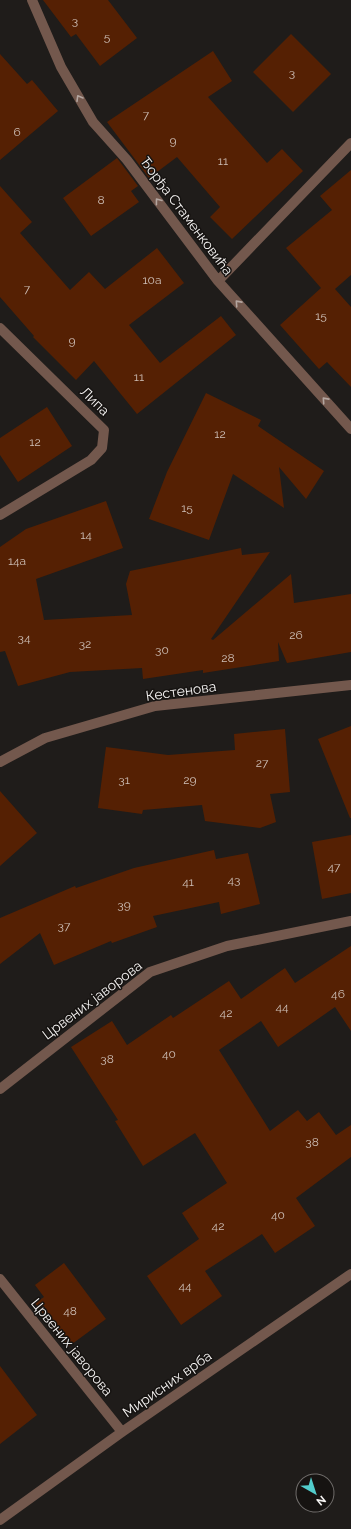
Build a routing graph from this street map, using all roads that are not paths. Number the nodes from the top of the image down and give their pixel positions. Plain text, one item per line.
1 (32, 0) edge
2 (351, 143) edge
3 (218, 281) junction
4 (0, 328) edge
5 (351, 429) edge
6 (0, 515) edge
7 (351, 685) edge
8 (0, 762) edge
9 (351, 922) edge
10 (0, 1089) edge
11 (351, 1274) edge
12 (0, 1279) edge
13 (122, 1432) junction
14 (0, 1520) edge

3 -> 1 street, Ђорђа Стаменковића
2 - 3 street
5 -> 3 street, Ђорђа Стаменковића
4 - 6 street, Липа
7 - 8 street, Кестенова
9 - 10 street, Црвених јаворова
11 - 13 street, Мирисних врба
12 - 13 street, Црвених јаворова
13 - 14 street, Мирисних врба

